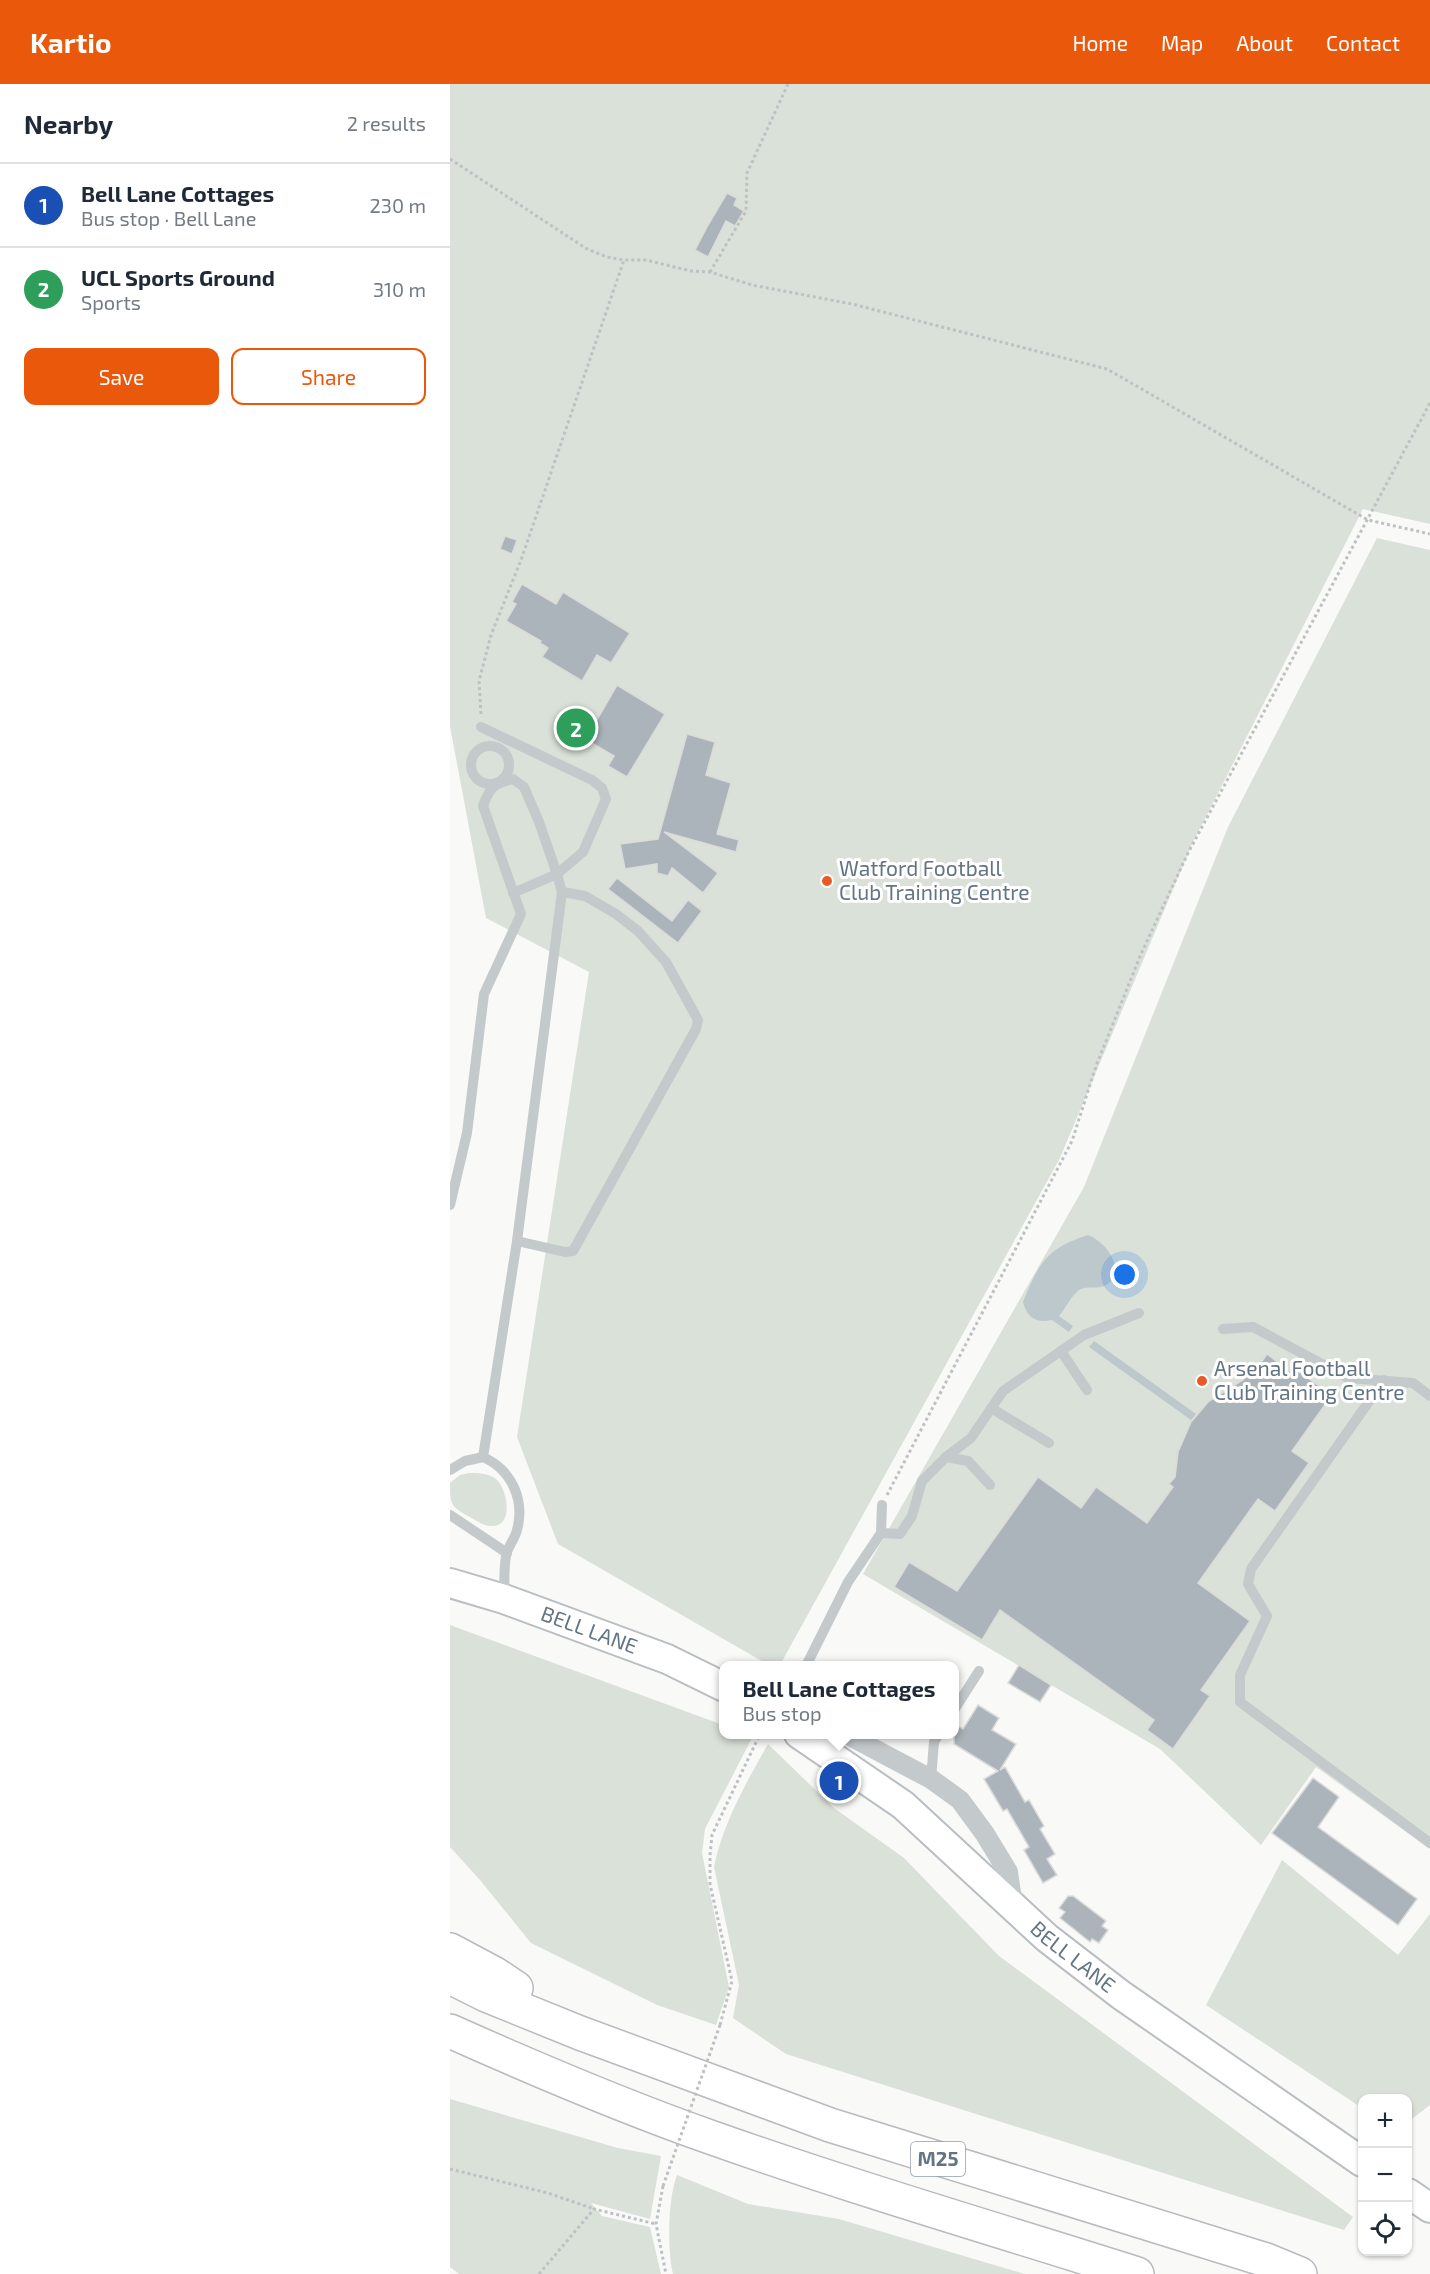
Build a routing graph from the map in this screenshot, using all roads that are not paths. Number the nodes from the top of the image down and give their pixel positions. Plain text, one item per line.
1 (481, 727) road end
2 (557, 874) junction
3 (513, 892) junction
4 (562, 892) junction
5 (450, 1205) edge
6 (517, 1241) junction
7 (1139, 1313) dead end
8 (1223, 1329) dead end
9 (1061, 1351) junction
10 (1384, 1380) junction
11 (1087, 1389) dead end
12 (1430, 1396) edge
13 (991, 1408) junction
14 (1049, 1443) dead end
15 (483, 1457) junction
16 (946, 1457) junction
17 (450, 1470) edge
18 (990, 1485) dead end
19 (882, 1505) road end
20 (450, 1515) edge
21 (881, 1533) junction
22 (507, 1553) junction
23 (450, 1583) edge
24 (504, 1599) junction
25 (808, 1661) edge
26 (978, 1671) dead end
27 (719, 1685) edge
28 (959, 1702) edge
29 (806, 1739) edge
30 (855, 1739) edge
31 (936, 1739) edge
32 (931, 1779) junction
33 (1430, 1843) edge
34 (1013, 1907) junction
35 (450, 1950) edge
36 (450, 1977) edge
37 (450, 2031) edge
38 (580, 2033) junction
39 (1358, 2159) edge
40 (1412, 2196) edge
41 (1430, 2208) edge
42 (1137, 2274) edge
43 (1300, 2274) edge

1 - 2 lane
2 - 3 lane
2 - 3 lane
2 - 4 lane
3 - 5 lane
4 - 6 lane
4 - 6 lane
6 - 15 lane
7 - 9 lane
8 - 10 lane
9 - 11 lane
9 - 13 lane
10 - 12 lane
10 - 33 lane
13 - 14 lane
13 - 16 lane
15 - 17 lane
15 - 22 lane
16 - 18 lane
16 - 21 lane
19 - 21 lane
20 - 22 lane
21 - 25 lane
22 - 24 lane
23 - 24 main road, BELL LANE
24 - 27 main road, BELL LANE
26 - 28 lane
29 - 34 main road, BELL LANE
30 - 32 street
31 - 32 lane
32 - 34 street
34 - 39 main road, BELL LANE
35 - 38 highway, M25
36 - 38 highway, M25
37 - 42 highway, M25
38 - 43 highway, M25
40 - 41 main road

